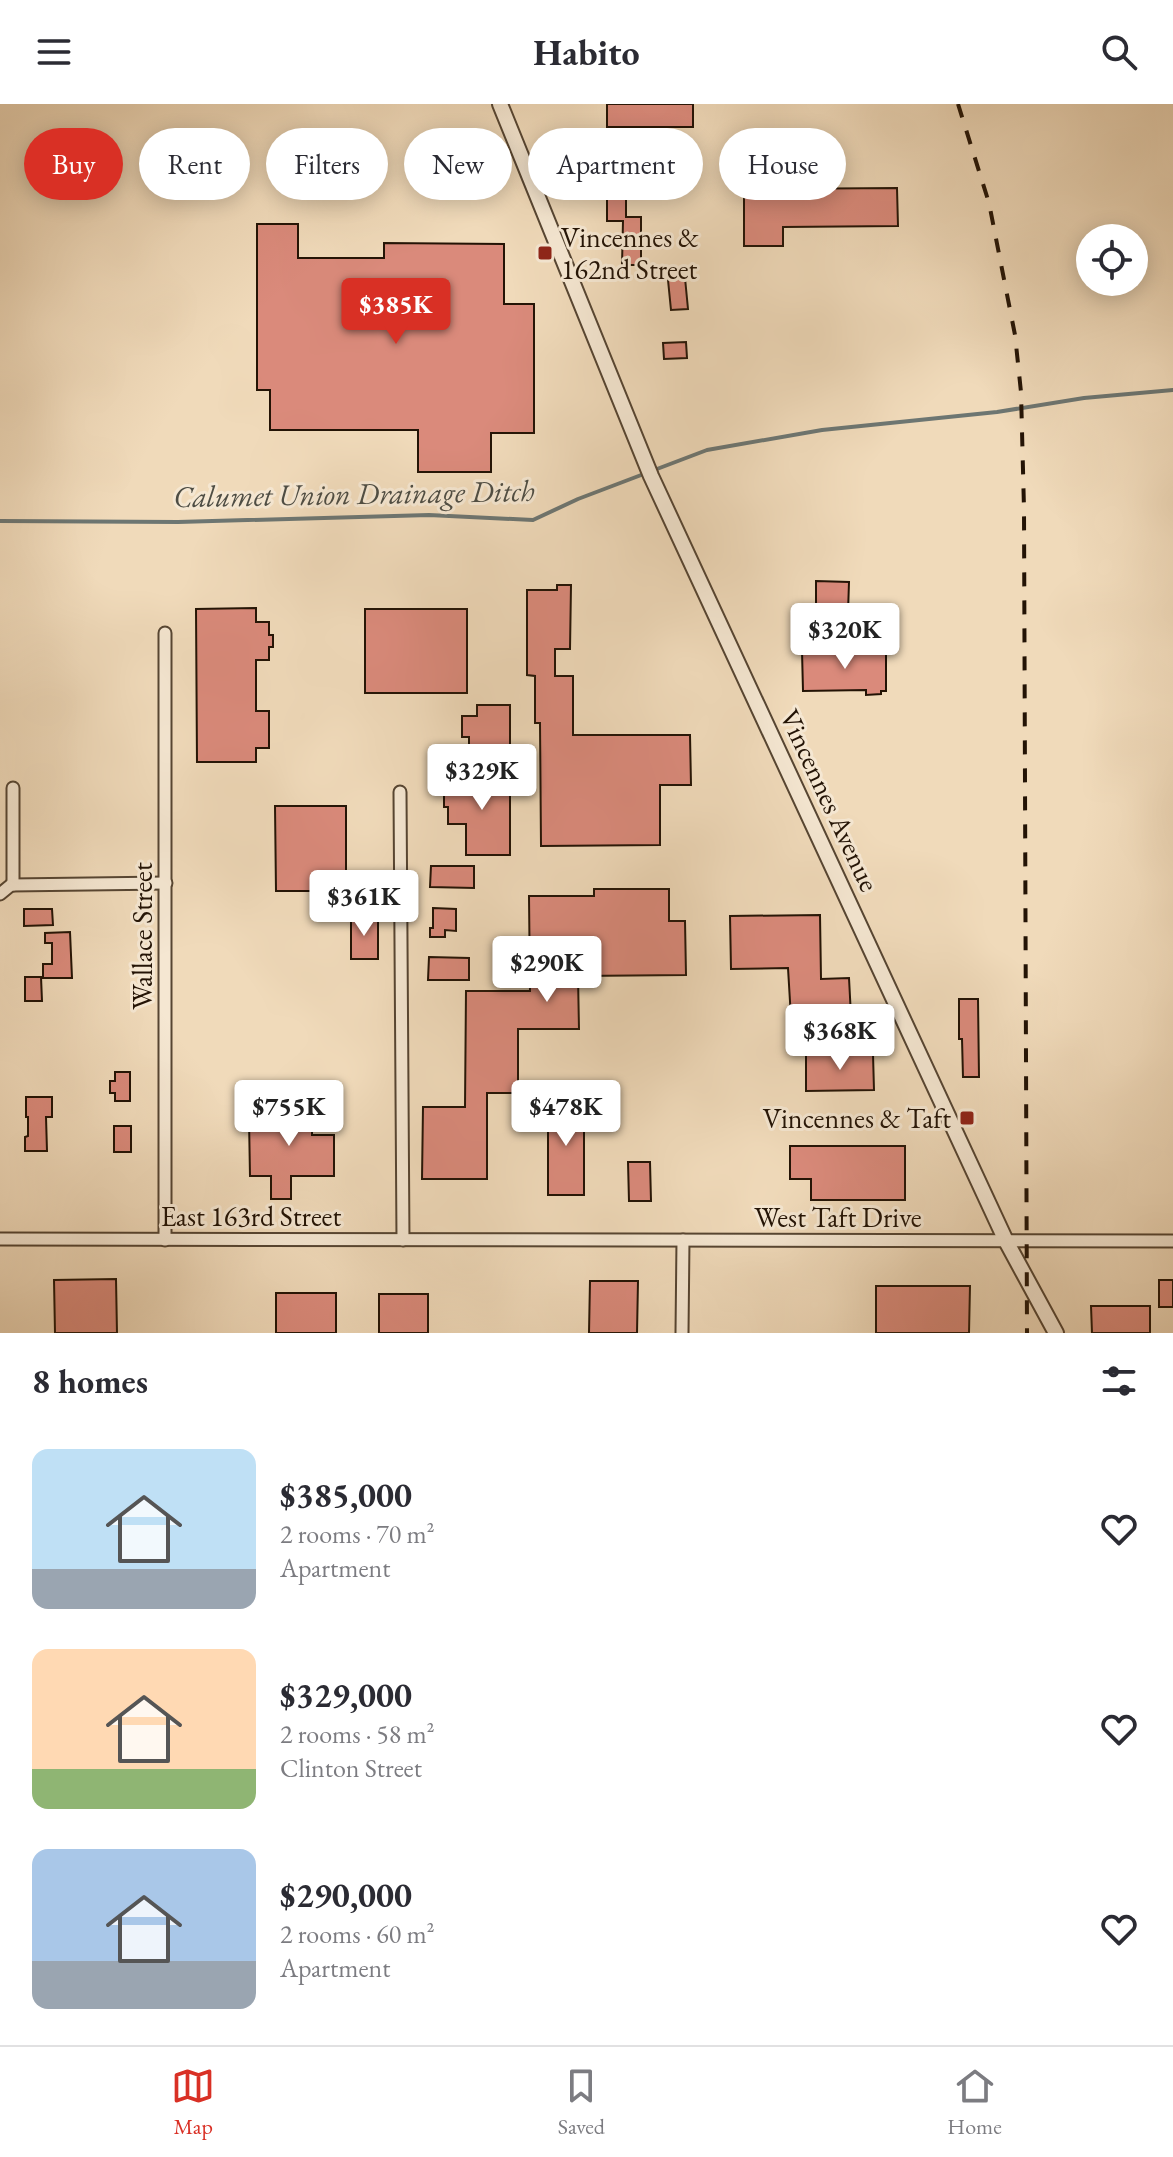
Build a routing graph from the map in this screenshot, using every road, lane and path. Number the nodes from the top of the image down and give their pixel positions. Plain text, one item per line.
1 (500, 104) edge
2 (165, 633) dead end
3 (13, 788) dead end
4 (400, 792) dead end
5 (166, 883) junction
6 (13, 885) junction
7 (0, 894) edge
8 (0, 1239) edge
9 (165, 1240) junction
10 (403, 1240) junction
11 (503, 1240) joint
12 (683, 1240) junction
13 (1006, 1241) junction
14 (1173, 1241) edge
15 (682, 1333) edge
16 (1056, 1333) edge

1 - 13 street, Vincennes Avenue
2 - 5 street, Wallace Street
3 - 6 street
4 - 10 street
5 - 6 street
5 - 9 street, Wallace Street
6 - 7 street
8 - 9 street, East 163rd Street
9 - 10 street, East 163rd Street
10 - 11 street, East 163rd Street
11 - 12 street, West Taft Drive
12 - 13 street, West Taft Drive
12 - 15 street
13 - 14 street, West Taft Drive
13 - 16 street, Vincennes Avenue

